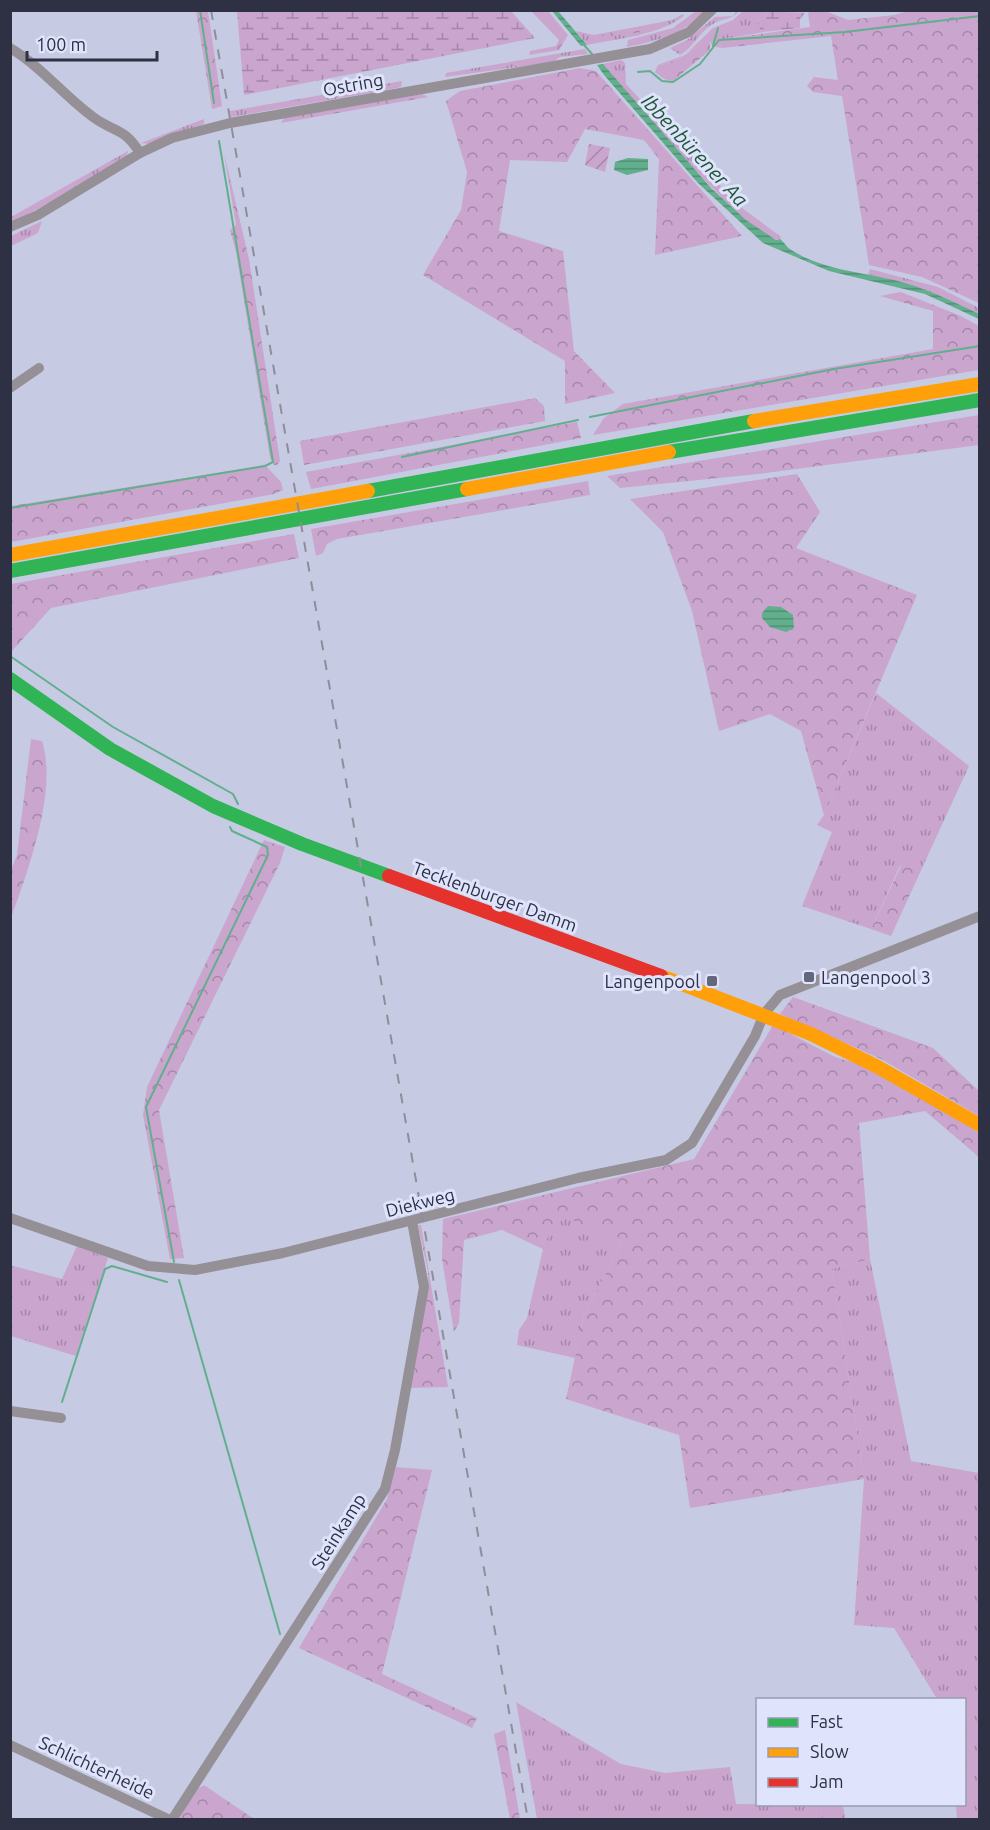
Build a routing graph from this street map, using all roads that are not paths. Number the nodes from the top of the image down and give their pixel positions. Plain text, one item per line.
1 (712, 10) edge
2 (10, 48) edge
3 (140, 153) junction
4 (10, 227) edge
5 (39, 368) dead end
6 (980, 384) edge
7 (10, 388) edge
8 (980, 400) edge
9 (10, 555) edge
10 (10, 571) edge
11 (10, 679) edge
12 (980, 916) edge
13 (764, 1014) junction
14 (980, 1125) edge
15 (10, 1218) edge
16 (412, 1221) junction
17 (10, 1411) edge
18 (61, 1418) dead end
19 (10, 1745) edge
20 (171, 1820) edge

1 - 3 street, Ostring
2 - 3 street
3 - 4 street, Ostring
5 - 7 street
6 - 9 main road
8 - 10 main road
11 - 13 main road, Tecklenburger Damm
12 - 13 street
13 - 14 main road, Tecklenburger Damm
13 - 16 street, Diekweg
15 - 16 street, Diekweg
16 - 20 street, Steinkamp
17 - 18 street
19 - 20 street, Schlichterheide

